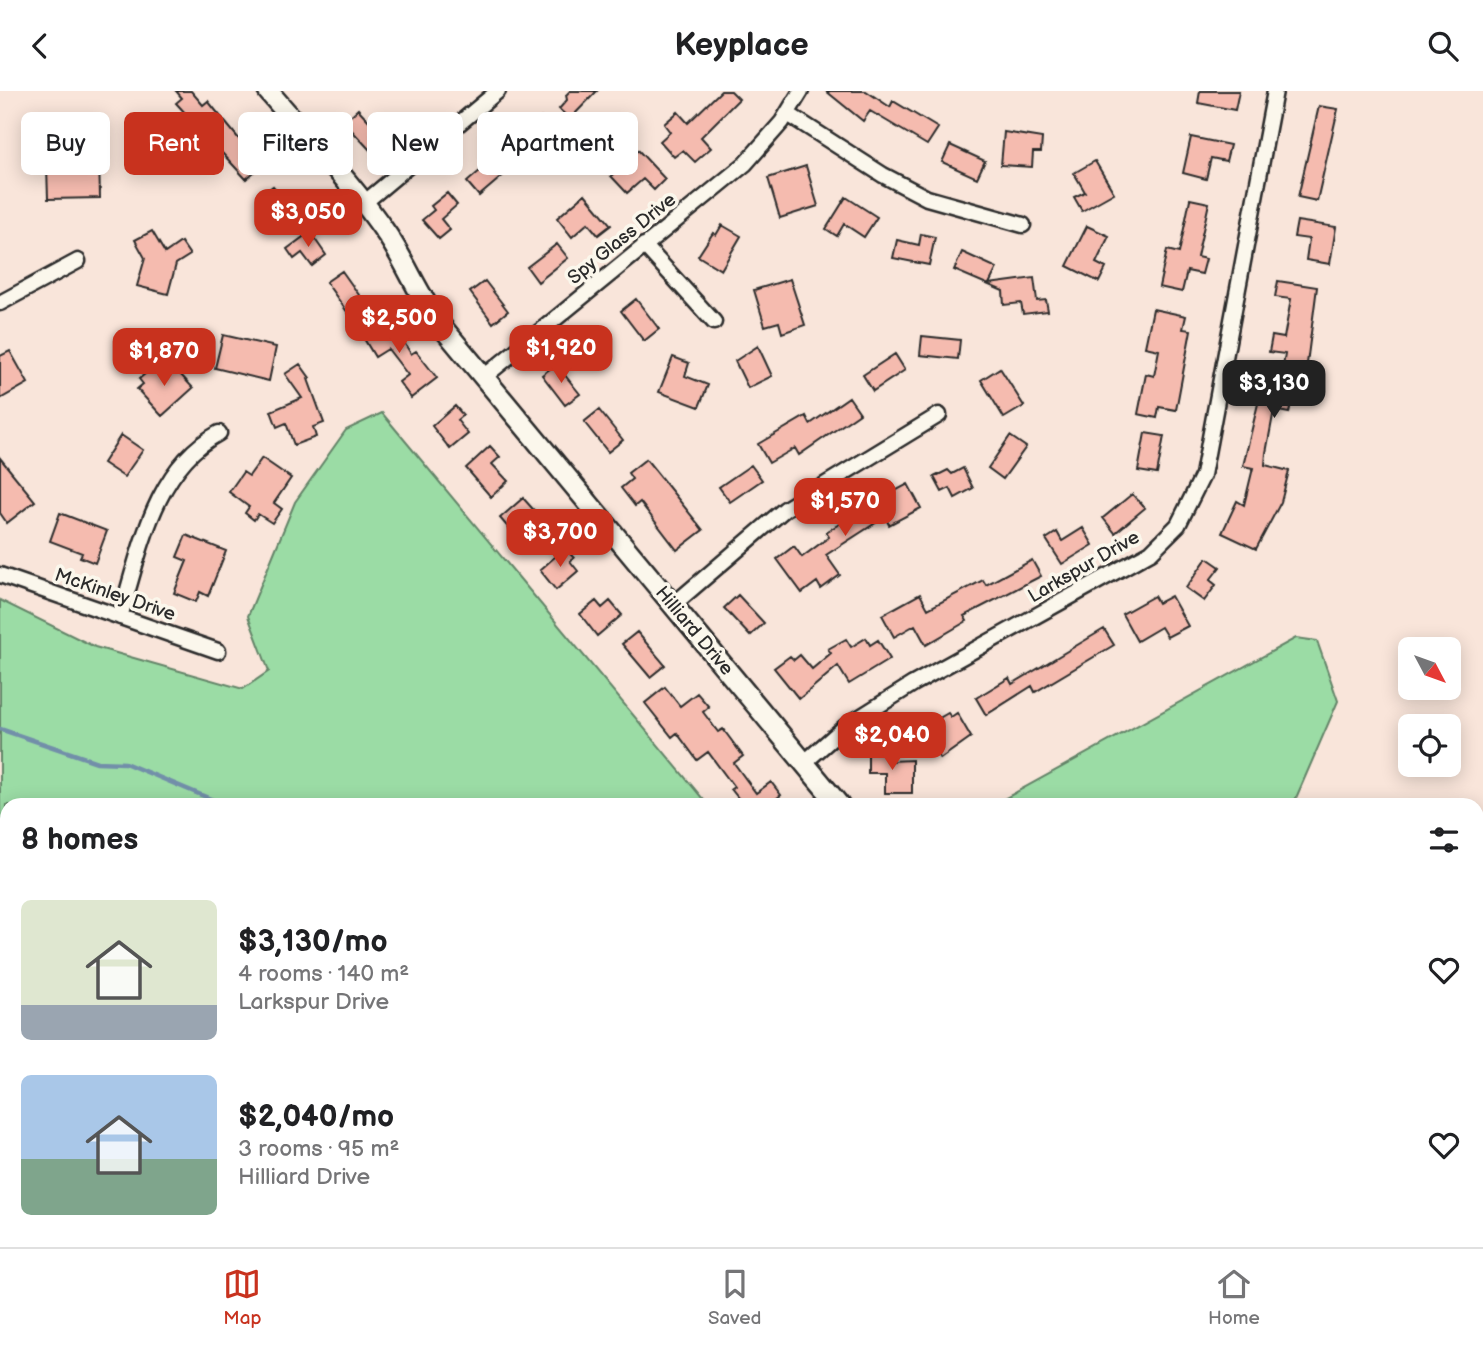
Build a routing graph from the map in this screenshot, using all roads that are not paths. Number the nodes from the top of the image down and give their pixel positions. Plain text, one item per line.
1 (268, 91) edge
2 (498, 91) edge
3 (801, 91) edge
4 (1275, 91) edge
5 (788, 114) junction
6 (364, 203) junction
7 (1023, 225) dead end
8 (644, 245) junction
9 (78, 261) dead end
10 (0, 303) edge
11 (714, 322) dead end
12 (485, 377) junction
13 (939, 415) dead end
14 (219, 433) dead end
15 (0, 575) edge
16 (673, 605) junction
17 (120, 617) junction
18 (218, 651) dead end
19 (804, 762) junction
20 (833, 798) edge

1 - 6 street, Hilliard Drive
2 - 6 street
3 - 5 street, Spy Glass Drive
4 - 19 street, Larkspur Drive
5 - 7 street
5 - 8 street, Spy Glass Drive
6 - 12 street, Hilliard Drive
8 - 11 street
8 - 12 street, Spy Glass Drive
9 - 10 street
12 - 16 street, Hilliard Drive
13 - 16 street
14 - 17 street
15 - 17 street, McKinley Drive
16 - 19 street, Hilliard Drive
17 - 18 street, McKinley Drive
19 - 20 street, Hilliard Drive

